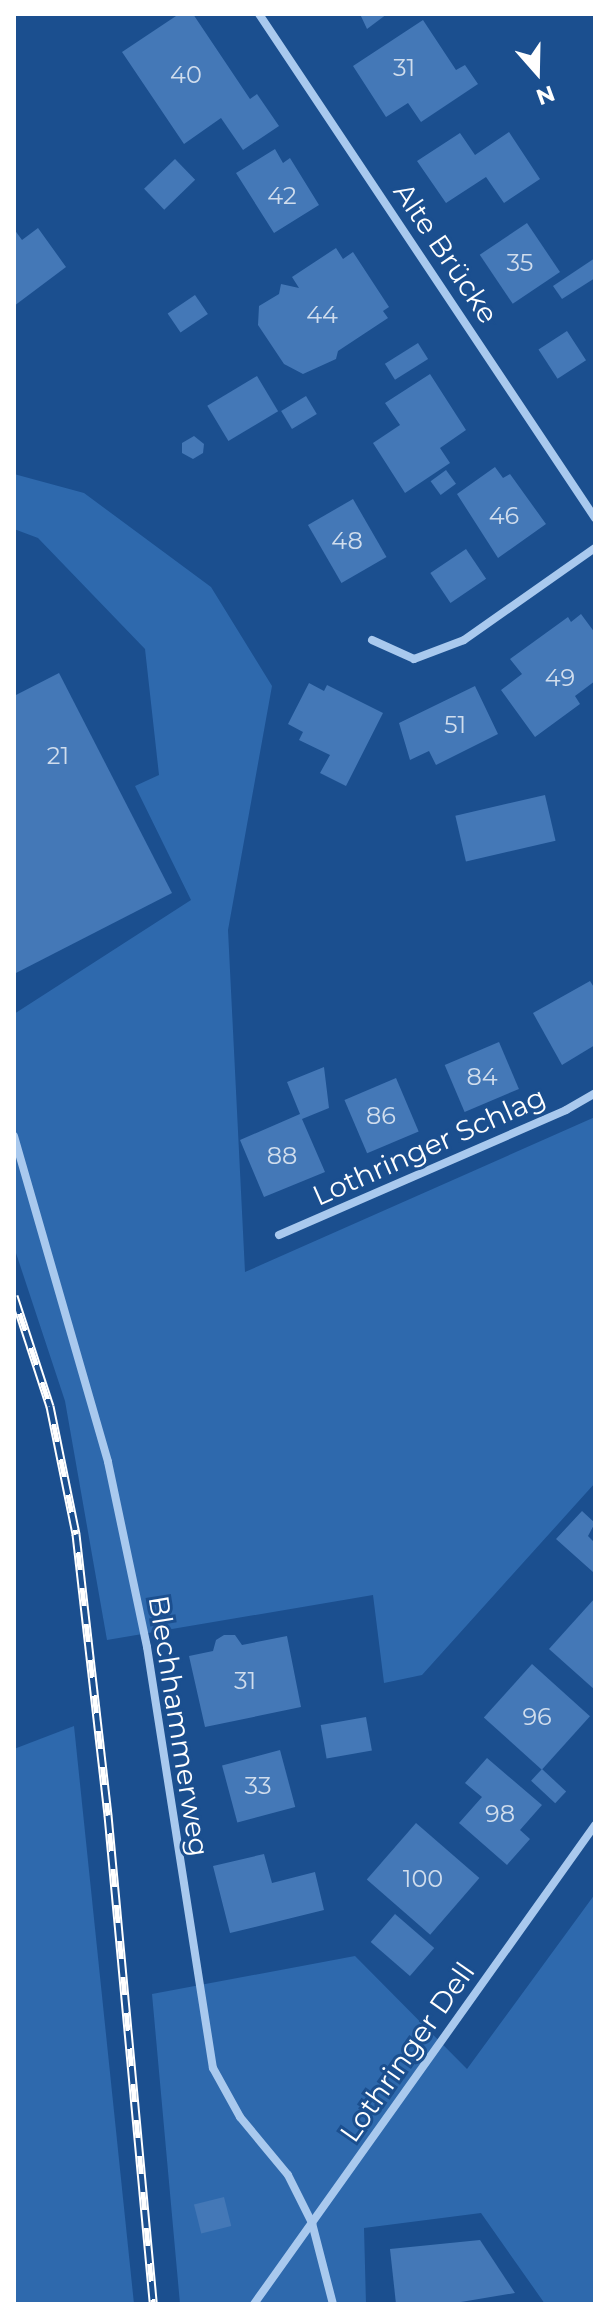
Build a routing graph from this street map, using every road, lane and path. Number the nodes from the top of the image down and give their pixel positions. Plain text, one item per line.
1 (259, 14) edge
2 (595, 518) edge
3 (595, 548) edge
4 (372, 640) dead end
5 (595, 1093) edge
6 (14, 1136) edge
7 (279, 1235) dead end
8 (595, 1825) edge
9 (312, 2223) junction
10 (254, 2304) edge
11 (333, 2304) edge

1 - 2 street, Alte Brücke
3 - 4 street
5 - 7 street, Lothringer Schlag
6 - 9 street, Blechhammerweg
8 - 9 street, Lothringer Dell
9 - 10 street, Lothringer Dell
9 - 11 street, Blechhammerweg

